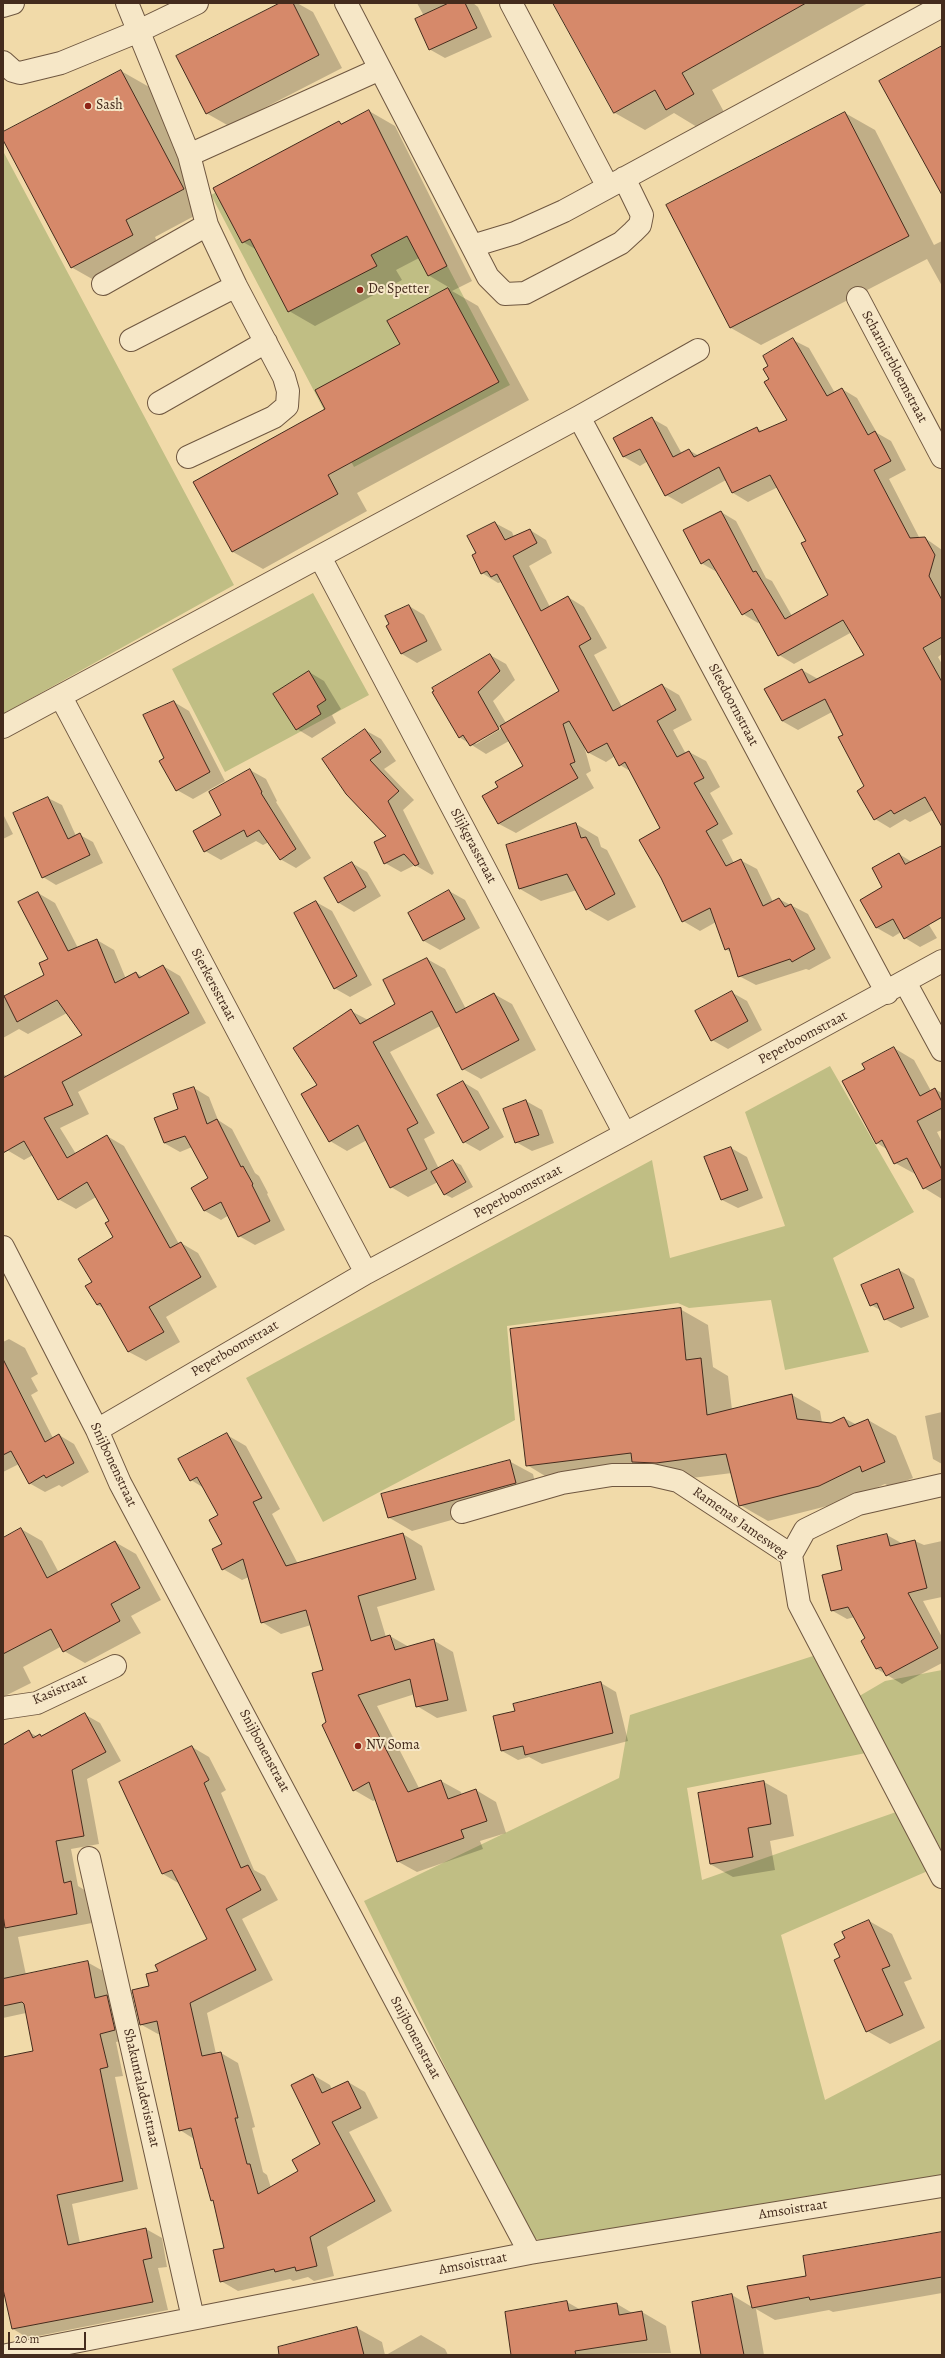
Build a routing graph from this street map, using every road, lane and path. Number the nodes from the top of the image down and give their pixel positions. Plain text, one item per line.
1 (12, 3) edge
2 (127, 3) edge
3 (197, 3) edge
4 (346, 3) edge
5 (511, 3) edge
6 (3, 6) edge
7 (942, 6) edge
8 (139, 31) junction
9 (3, 62) edge
10 (380, 69) junction
11 (189, 155) junction
12 (616, 183) junction
13 (207, 225) junction
14 (472, 246) junction
15 (103, 284) dead end
16 (236, 286) junction
17 (858, 298) dead end
18 (131, 340) dead end
19 (266, 342) junction
20 (698, 350) dead end
21 (159, 403) dead end
22 (579, 417) junction
23 (188, 457) dead end
24 (942, 457) edge
25 (320, 557) junction
26 (61, 697) junction
27 (3, 727) edge
28 (942, 961) edge
29 (906, 982) junction
30 (887, 993) junction
31 (942, 1050) edge
32 (626, 1134) junction
33 (3, 1247) edge
34 (366, 1273) junction
35 (98, 1430) junction
36 (942, 1485) edge
37 (462, 1512) dead end
38 (791, 1555) junction
39 (115, 1666) dead end
40 (3, 1708) edge
41 (89, 1858) dead end
42 (942, 1875) edge
43 (942, 2186) edge
44 (530, 2253) junction
45 (193, 2318) junction
46 (7, 2355) edge

1 - 6 street
2 - 8 street
3 - 8 street
4 - 10 street
5 - 12 street
7 - 12 street
8 - 9 street
8 - 11 street
10 - 11 street
10 - 14 street
11 - 13 street
12 - 14 street
12 - 14 street
13 - 15 street
13 - 16 street
16 - 18 street
16 - 19 street
17 - 24 street, Scharnierbloemstraat
19 - 21 street
19 - 23 street
20 - 22 street
22 - 25 street
22 - 30 street, Sleedoornstraat
25 - 26 street
25 - 32 street, Slijkgrasstraat
26 - 27 street
26 - 34 street, Sierkersstraat
28 - 29 street, Peperboomstraat
29 - 30 street, Peperboomstraat
29 - 31 street
30 - 32 street, Peperboomstraat
32 - 34 street, Peperboomstraat
33 - 35 street, Snijbonenstraat
34 - 35 street, Peperboomstraat
35 - 44 street, Snijbonenstraat
36 - 38 street
37 - 38 street, Ramenas Jamesweg
38 - 42 street, Ramenas Jamesweg
39 - 40 street, Kasistraat
41 - 45 street, Shakuntaladevistraat
43 - 44 street, Amsoistraat
44 - 45 street, Amsoistraat
45 - 46 street, Amsoistraat

